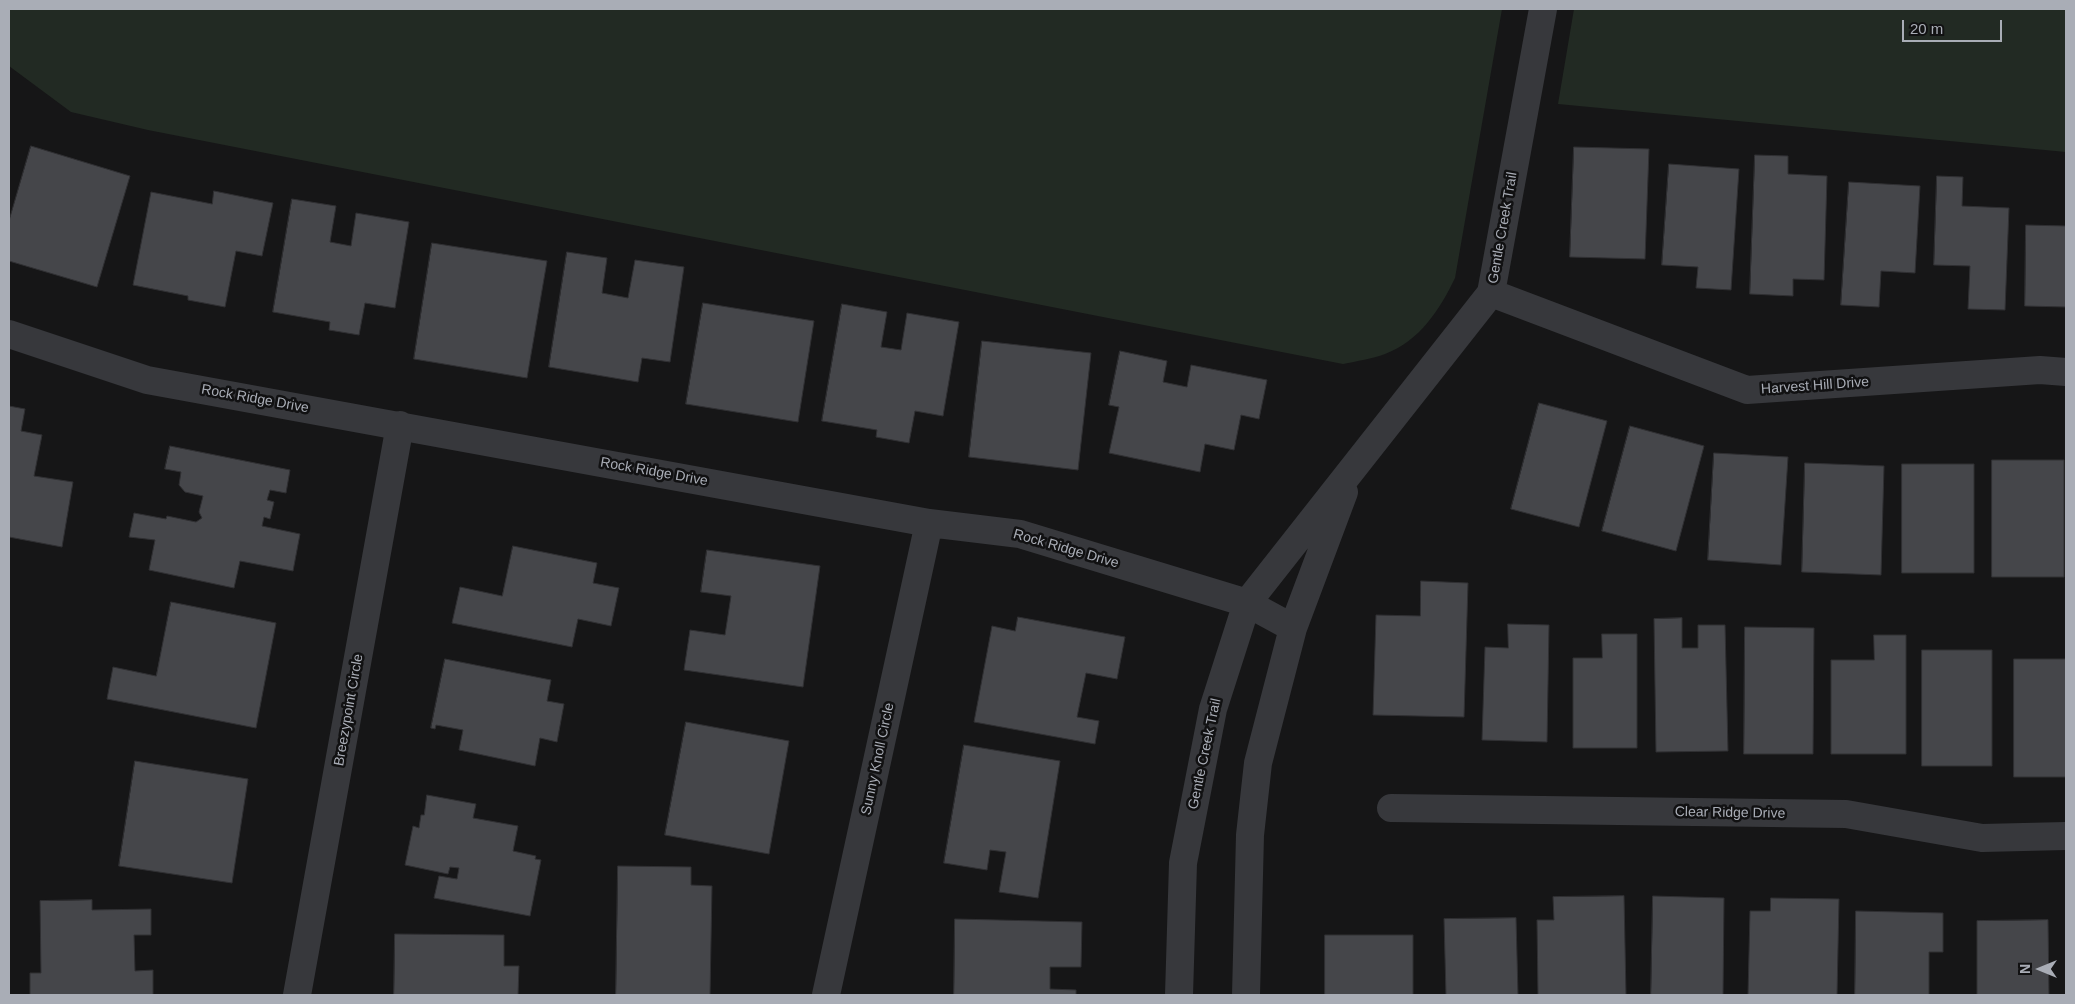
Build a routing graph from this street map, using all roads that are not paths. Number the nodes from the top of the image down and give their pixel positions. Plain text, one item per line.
1 (1543, 9) edge
2 (1491, 293) junction
3 (9, 334) edge
4 (2066, 372) edge
5 (400, 425) junction
6 (1356, 463) junction
7 (929, 523) junction
8 (1247, 603) junction
9 (1293, 628) junction
10 (1391, 808) dead end
11 (2066, 836) edge
12 (297, 995) edge
13 (826, 995) edge
14 (1179, 995) edge
15 (1246, 995) edge

1 - 2 street, Gentle Creek Trail
2 - 4 street, Harvest Hill Drive
2 - 6 street, Gentle Creek Trail
3 - 5 street, Rock Ridge Drive
5 - 7 street, Rock Ridge Drive
5 - 12 street, Breezypoint Circle
6 - 8 street, Gentle Creek Trail
6 - 9 street, Gentle Creek Trail
7 - 8 street, Rock Ridge Drive
7 - 13 street, Sunny Knoll Circle
8 - 9 street, Rock Ridge Drive
8 - 14 street, Gentle Creek Trail
9 - 15 street, Gentle Creek Trail
10 - 11 street, Clear Ridge Drive

